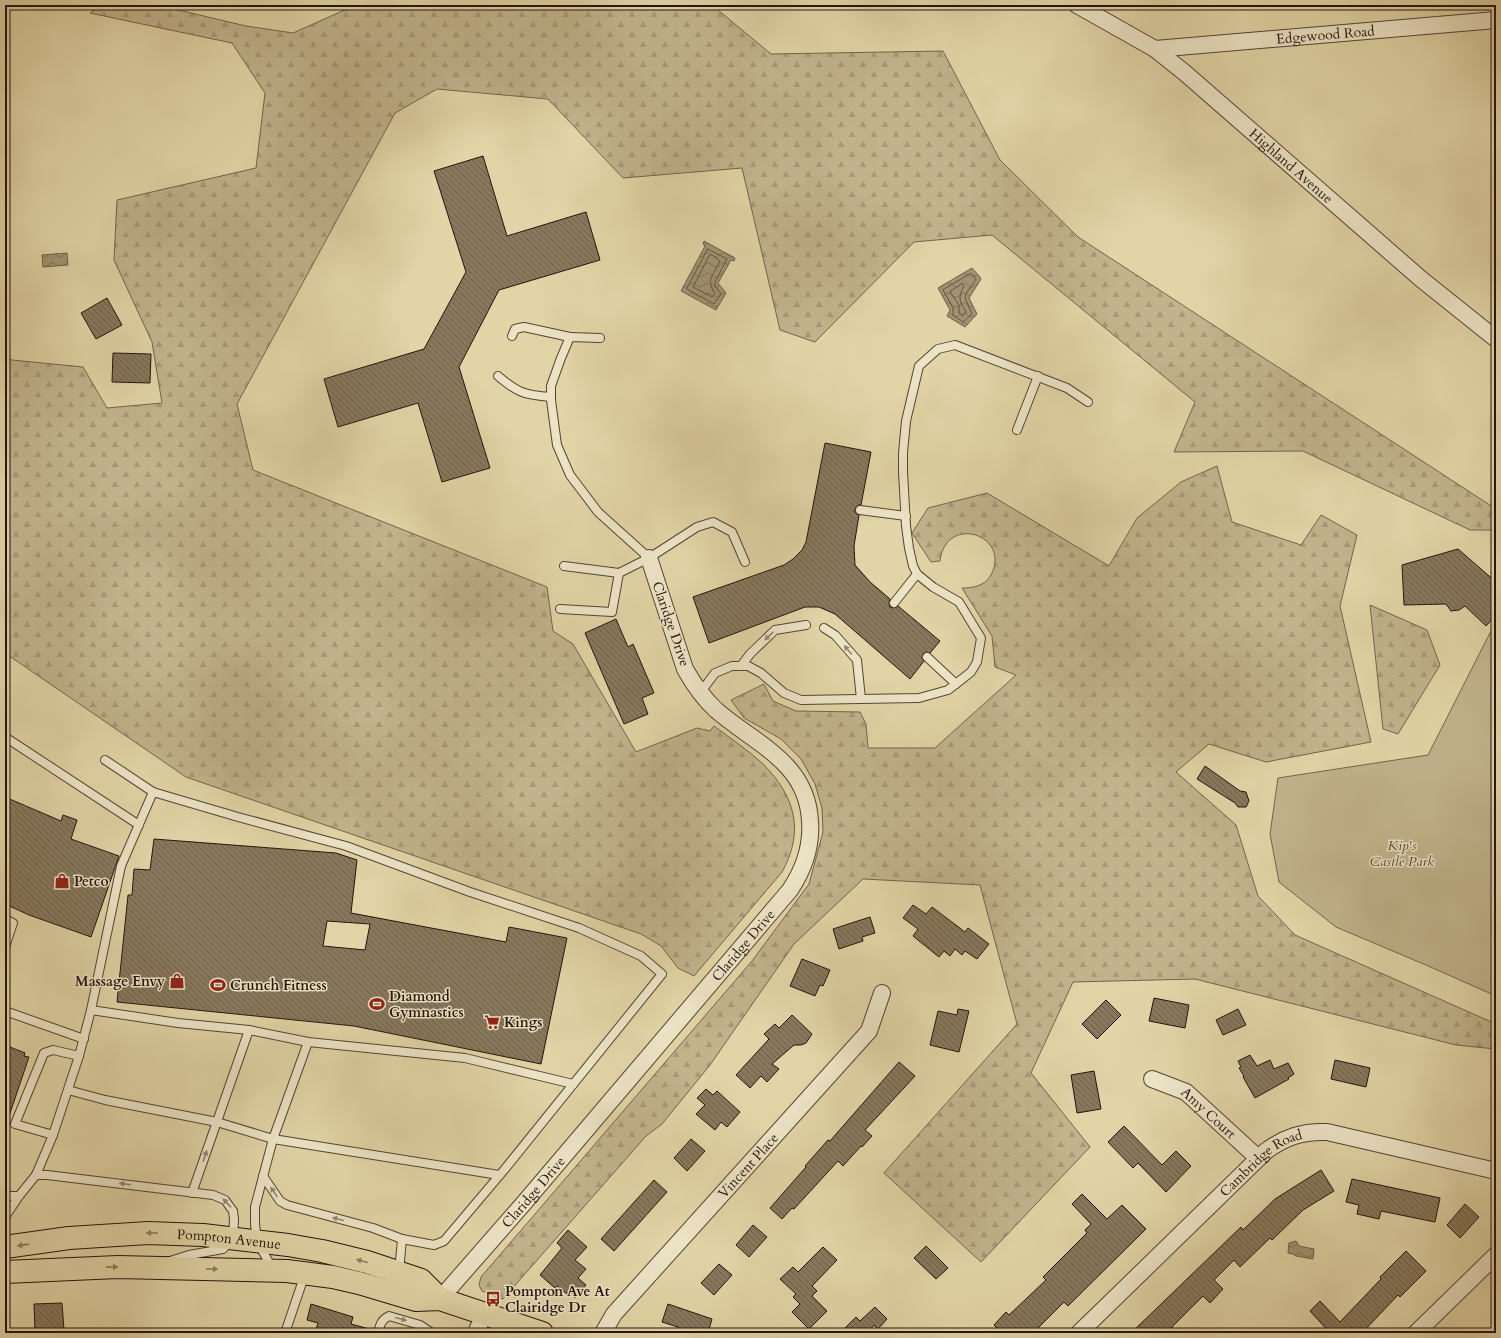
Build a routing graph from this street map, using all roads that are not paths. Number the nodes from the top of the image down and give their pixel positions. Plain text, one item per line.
1 (1078, 5) edge
2 (1496, 20) edge
3 (1155, 49) junction
4 (512, 336) dead end
5 (570, 337) junction
6 (600, 338) dead end
7 (1496, 339) edge
8 (498, 376) dead end
9 (1038, 376) junction
10 (551, 397) junction
11 (1088, 402) dead end
12 (1017, 430) dead end
13 (860, 510) dead end
14 (906, 516) junction
15 (649, 558) junction
16 (745, 562) dead end
17 (564, 566) dead end
18 (619, 573) junction
19 (917, 574) junction
20 (894, 603) dead end
21 (560, 609) dead end
22 (806, 625) dead end
23 (824, 628) dead end
24 (927, 657) dead end
25 (741, 666) junction
26 (956, 684) junction
27 (700, 693) junction
28 (861, 699) junction
29 (5, 737) edge
30 (105, 760) dead end
31 (153, 792) junction
32 (139, 825) junction
33 (5, 919) edge
34 (5, 947) edge
35 (882, 993) dead end
36 (92, 1010) junction
37 (5, 1011) edge
38 (249, 1030) junction
39 (84, 1039) junction
40 (308, 1042) junction
41 (79, 1056) junction
42 (1152, 1079) dead end
43 (573, 1084) junction
44 (68, 1090) junction
45 (217, 1122) junction
46 (53, 1136) junction
47 (273, 1139) junction
48 (1258, 1158) junction
49 (1496, 1171) edge
50 (36, 1175) junction
51 (499, 1175) junction
52 (263, 1176) junction
53 (192, 1193) junction
54 (5, 1196) edge
55 (18, 1196) junction
56 (5, 1216) edge
57 (233, 1238) junction
58 (402, 1239) junction
59 (257, 1241) junction
60 (5, 1247) edge
61 (1496, 1255) edge
62 (145, 1268) junction
63 (273, 1270) junction
64 (5, 1272) edge
65 (399, 1272) junction
66 (306, 1273) junction
67 (440, 1299) junction
68 (480, 1324) edge
69 (285, 1333) edge
70 (378, 1333) edge
71 (432, 1333) edge
72 (542, 1333) edge
73 (603, 1333) edge
74 (1079, 1333) edge
75 (1416, 1333) edge

1 - 3 street, Highland Avenue
2 - 3 street, Edgewood Road
3 - 7 street, Highland Avenue
4 - 5 lane
5 - 6 lane
5 - 10 lane
8 - 10 lane
9 - 11 lane
9 - 12 lane
9 - 14 lane
10 - 15 lane
13 - 14 lane
14 - 19 lane
15 - 16 lane
15 - 18 lane
15 - 27 street, Claridge Drive
17 - 18 lane
18 - 21 lane
19 - 20 lane
19 - 26 lane
22 -> 25 lane
28 -> 23 lane
24 - 26 lane
25 - 27 lane
25 - 28 lane
26 - 28 lane
27 - 67 street, Claridge Drive
29 - 32 lane
30 - 31 lane
31 - 32 lane
31 - 43 lane
32 - 36 lane
33 - 34 lane
35 - 73 street, Vincent Place
36 - 38 lane
36 - 39 lane
37 - 39 lane
38 - 40 lane
38 - 45 lane
39 - 41 lane
40 - 43 lane
40 - 47 lane
41 - 44 lane
41 - 46 lane
42 - 48 street, Amy Court
43 - 51 lane
44 - 45 lane
44 - 46 lane
45 - 47 lane
53 -> 45 lane
46 - 50 lane
47 - 51 lane
47 - 52 lane
48 - 49 street, Cambridge Road
48 - 74 street, Cambridge Road
53 -> 50 lane
50 - 55 lane
51 - 58 lane
58 -> 52 lane
52 - 59 lane
57 -> 53 lane
54 - 55 lane
55 - 56 lane
57 - 59 main road, Pompton Avenue
57 -> 60 main road, Pompton Avenue
57 - 62 lane
58 - 65 lane
59 - 63 lane
65 -> 59 main road, Pompton Avenue
61 - 75 street
62 -> 63 main road, Pompton Avenue
64 -> 62 main road, Pompton Avenue
63 - 66 main road, Pompton Avenue
65 - 67 main road, Pompton Avenue
66 - 67 main road, Pompton Avenue
66 - 69 lane
67 - 68 main road, Pompton Avenue
68 - 72 main road, Pompton Avenue
70 -> 71 lane

